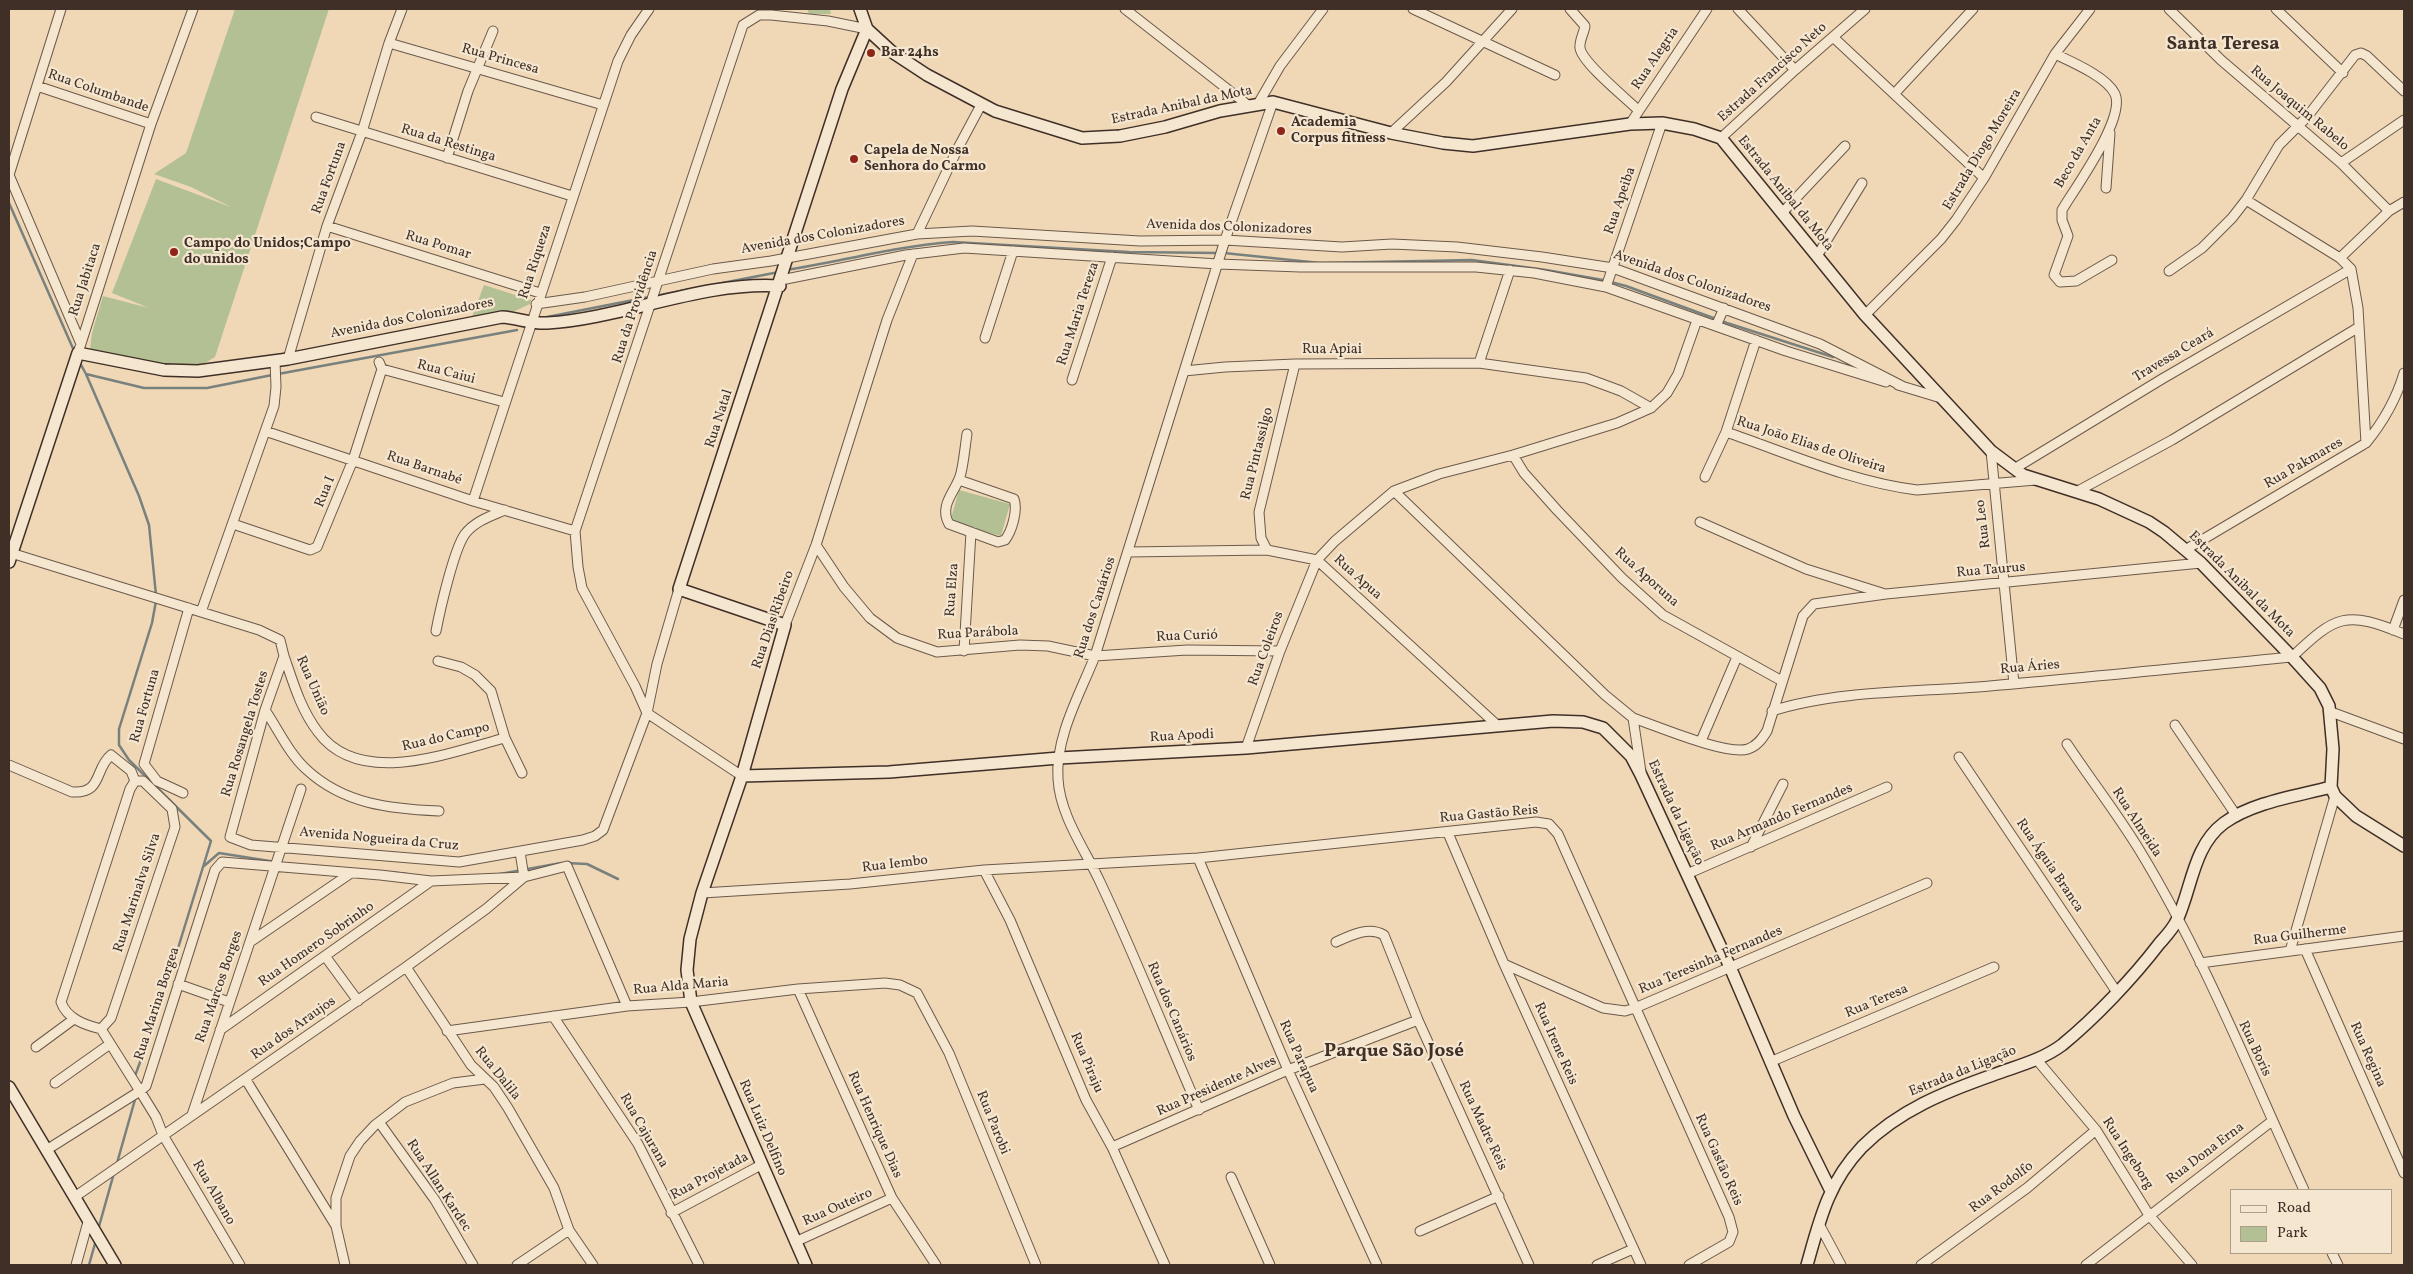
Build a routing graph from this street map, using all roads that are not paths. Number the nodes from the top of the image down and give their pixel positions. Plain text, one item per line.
1 (61, 9) edge
2 (193, 9) edge
3 (402, 9) edge
4 (649, 9) edge
5 (860, 9) edge
6 (1323, 9) edge
7 (1413, 9) edge
8 (1512, 9) edge
9 (1570, 9) edge
10 (1707, 9) edge
11 (1738, 9) edge
12 (1865, 9) edge
13 (1973, 9) edge
14 (2090, 9) edge
15 (2169, 9) edge
16 (2276, 9) edge
17 (1131, 11) edge
18 (868, 29) junction
19 (493, 31) dead end
20 (1833, 37) junction
21 (1485, 42) junction
22 (389, 43) junction
23 (2055, 54) junction
24 (477, 67) junction
25 (1795, 70) junction
26 (2343, 73) junction
27 (1555, 75) dead end
28 (37, 86) junction
29 (2404, 91) edge
30 (1895, 93) junction
31 (1273, 102) junction
32 (603, 105) junction
33 (981, 105) junction
34 (1253, 105) junction
35 (1638, 110) junction
36 (316, 117) dead end
37 (2404, 120) edge
38 (1662, 123) junction
39 (151, 124) junction
40 (1630, 124) junction
41 (2297, 126) junction
42 (2110, 130) junction
43 (362, 132) junction
44 (1391, 133) junction
45 (1721, 138) junction
46 (1845, 146) dead end
47 (447, 158) junction
48 (2341, 163) junction
49 (1984, 178) junction
50 (10, 182) edge
51 (1862, 183) dead end
52 (2106, 188) dead end
53 (572, 196) junction
54 (2246, 200) junction
55 (2404, 202) edge
56 (2389, 211) junction
57 (1782, 213) junction
58 (328, 226) junction
59 (917, 234) junction
60 (1225, 243) junction
61 (1013, 251) junction
62 (913, 254) junction
63 (1817, 256) junction
64 (1112, 257) junction
65 (2340, 258) junction
66 (2112, 260) dead end
67 (787, 261) junction
68 (1219, 261) junction
69 (2350, 269) junction
70 (1510, 270) junction
71 (1612, 271) junction
72 (2169, 271) dead end
73 (781, 281) junction
74 (658, 283) junction
75 (1607, 285) junction
76 (540, 293) junction
77 (652, 302) junction
78 (536, 304) junction
79 (1723, 310) junction
80 (1865, 315) junction
81 (1697, 320) junction
82 (531, 324) junction
83 (1717, 324) junction
84 (2359, 327) junction
85 (986, 338) dead end
86 (1756, 340) junction
87 (78, 353) junction
88 (288, 359) junction
89 (1479, 363) junction
90 (1294, 364) junction
91 (380, 366) joint
92 (275, 370) junction
93 (1184, 371) junction
94 (2404, 373) edge
95 (1072, 380) dead end
96 (1902, 386) junction
97 (1941, 398) junction
98 (504, 402) junction
99 (1652, 408) junction
100 (265, 431) junction
101 (1726, 432) junction
102 (967, 434) dead end
103 (2366, 443) junction
104 (1991, 451) junction
105 (1513, 455) junction
106 (353, 460) junction
107 (2014, 470) junction
108 (1705, 477) dead end
109 (959, 480) junction
110 (2037, 480) junction
111 (1993, 484) junction
112 (1394, 491) junction
113 (2076, 492) junction
114 (473, 501) junction
115 (506, 510) junction
116 (1700, 522) dead end
117 (233, 524) junction
118 (576, 531) junction
119 (971, 532) junction
120 (816, 545) junction
121 (1267, 550) junction
122 (2185, 550) junction
123 (1128, 552) junction
124 (10, 557) edge
125 (1317, 560) junction
126 (2201, 563) junction
127 (2004, 584) junction
128 (679, 590) junction
129 (1886, 594) junction
130 (2404, 600) edge
131 (189, 608) junction
132 (201, 612) junction
133 (785, 625) junction
134 (436, 630) dead end
135 (2393, 630) junction
136 (2404, 634) edge
137 (964, 650) junction
138 (1280, 651) junction
139 (284, 656) junction
140 (1095, 656) junction
141 (1737, 656) junction
142 (2292, 657) junction
143 (438, 661) dead end
144 (1782, 681) junction
145 (2014, 684) junction
146 (265, 710) junction
147 (1772, 711) junction
148 (2331, 712) junction
149 (647, 713) junction
150 (1633, 718) junction
151 (1497, 725) junction
152 (2175, 725) dead end
153 (505, 738) junction
154 (2404, 739) edge
155 (1618, 740) joint
156 (1701, 741) junction
157 (2067, 744) dead end
158 (1246, 748) junction
159 (335, 749) joint
160 (1959, 756) dead end
161 (1059, 758) junction
162 (9, 765) edge
163 (522, 773) dead end
164 (1641, 775) junction
165 (742, 776) junction
166 (135, 781) junction
167 (1783, 784) dead end
168 (1887, 788) dead end
169 (301, 789) dead end
170 (2333, 791) junction
171 (183, 793) dead end
172 (438, 811) dead end
173 (2236, 815) junction
174 (607, 820) joint
175 (1448, 833) junction
176 (230, 837) joint
177 (2404, 846) edge
178 (1750, 847) junction
179 (282, 848) junction
180 (521, 854) junction
181 (1198, 858) junction
182 (1090, 863) junction
183 (277, 867) junction
184 (984, 870) junction
185 (351, 873) junction
186 (524, 874) junction
187 (1687, 874) junction
188 (431, 881) junction
189 (1927, 883) dead end
190 (702, 893) junction
191 (2178, 920) junction
192 (2404, 936) edge
193 (249, 942) junction
194 (1336, 942) dead end
195 (2305, 949) junction
196 (2290, 951) junction
197 (325, 956) junction
198 (2200, 962) junction
199 (1504, 964) junction
200 (406, 967) junction
201 (1730, 967) junction
202 (1994, 967) dead end
203 (178, 984) junction
204 (798, 989) junction
205 (2116, 991) junction
206 (917, 993) joint
207 (358, 1001) junction
208 (229, 1002) junction
209 (691, 1002) junction
210 (627, 1006) junction
211 (1636, 1008) junction
212 (553, 1016) junction
213 (74, 1019) junction
214 (1418, 1020) junction
215 (101, 1029) junction
216 (220, 1030) junction
217 (447, 1031) junction
218 (110, 1044) junction
219 (36, 1047) dead end
220 (2037, 1060) junction
221 (1770, 1062) junction
222 (1288, 1070) junction
223 (485, 1079) junction
224 (246, 1080) junction
225 (55, 1082) dead end
226 (9, 1087) edge
227 (136, 1089) junction
228 (1199, 1110) junction
229 (192, 1115) junction
230 (2272, 1121) junction
231 (379, 1122) junction
232 (2096, 1130) junction
233 (163, 1135) junction
234 (1112, 1147) junction
235 (48, 1149) junction
236 (762, 1165) junction
237 (2404, 1172) edge
238 (1231, 1177) dead end
239 (1830, 1189) junction
240 (2304, 1189) edge
241 (76, 1196) junction
242 (1499, 1196) junction
243 (892, 1198) junction
244 (671, 1213) junction
245 (2150, 1215) junction
246 (1819, 1224) junction
247 (336, 1226) junction
248 (569, 1230) junction
249 (94, 1231) junction
250 (1420, 1231) dead end
251 (795, 1242) junction
252 (1633, 1249) junction
253 (76, 1265) edge
254 (115, 1265) edge
255 (240, 1265) edge
256 (345, 1265) edge
257 (472, 1265) edge
258 (517, 1265) edge
259 (593, 1265) edge
260 (698, 1265) edge
261 (806, 1265) edge
262 (936, 1265) edge
263 (1036, 1265) edge
264 (1165, 1265) edge
265 (1270, 1265) edge
266 (1378, 1265) edge
267 (1529, 1265) edge
268 (1596, 1265) edge
269 (1641, 1265) edge
270 (1688, 1265) edge
271 (1807, 1265) edge
272 (1841, 1265) edge
273 (1921, 1265) edge
274 (2086, 1265) edge
275 (2192, 1265) edge

1 - 28 street
2 - 39 street, Rua Jabitaca
3 - 22 street, Rua Fortuna
4 - 32 street, Rua Riqueza
5 - 18 street, Estrada Anibal da Mota
6 - 34 street
7 - 21 street
8 - 21 street
9 - 35 street
10 - 35 street, Rua Alegria
11 - 25 street
12 - 20 street, Estrada Francisco Neto
13 - 30 street
14 - 23 street, Estrada Diogo Moreira
15 - 41 street, Rua Joaquim Rabelo
16 - 26 street
17 - 34 street
18 - 33 street, Estrada Anibal da Mota
18 - 67 street, Rua Natal
18 - 74 street, Rua da Providência
19 - 24 street
20 - 25 street, Estrada Francisco Neto
20 - 30 street
21 - 27 street
21 - 44 street
22 - 24 street, Rua Princesa
22 - 43 street, Rua Fortuna
23 - 42 street, Beco da Anta
23 - 49 street, Estrada Diogo Moreira
24 - 32 street, Rua Princesa
24 - 47 street
25 - 45 street, Estrada Francisco Neto
26 - 29 street
26 - 41 street
28 - 39 street, Rua Columbande
28 - 50 street
30 - 49 street
31 - 34 street, Estrada Anibal da Mota
31 - 44 street, Estrada Anibal da Mota
31 - 60 street, Rua dos Canários
32 - 53 street, Rua Riqueza
33 - 34 street, Estrada Anibal da Mota
33 - 59 street
35 - 40 street, Rua Alegria
36 - 43 street, Rua da Restinga
37 - 48 street
38 - 40 street, Estrada Anibal da Mota
38 - 45 street, Estrada Anibal da Mota
38 - 71 street, Rua Apeiba
39 - 87 street, Rua Jabitaca
40 - 44 street, Estrada Anibal da Mota
41 - 48 street, Rua Joaquim Rabelo
41 - 54 street
42 - 52 street
42 - 66 street, Beco da Anta
43 - 47 street, Rua da Restinga
43 - 58 street, Rua Fortuna
45 - 57 street, Estrada Anibal da Mota
46 - 57 street
47 - 53 street, Rua da Restinga
48 - 56 street, Rua Joaquim Rabelo
49 - 80 street, Estrada Diogo Moreira
50 - 87 street
51 - 63 street
53 - 76 street, Rua Riqueza
54 - 65 street
54 - 72 street
55 - 56 street
56 - 65 street
57 - 63 street, Estrada Anibal da Mota
58 - 76 street, Rua Pomar
58 - 88 street, Rua Fortuna
59 - 60 street, Avenida dos Colonizadores
59 - 67 street, Avenida dos Colonizadores
60 - 68 street, Rua dos Canários
60 - 71 street, Avenida dos Colonizadores
61 - 62 street, Avenida dos Colonizadores
61 - 64 street, Avenida dos Colonizadores
61 - 85 street
62 - 73 street, Avenida dos Colonizadores
62 - 120 street, Rua Dias Ribeiro
63 - 80 street, Estrada Anibal da Mota
64 - 68 street, Avenida dos Colonizadores
64 - 95 street, Rua Maria Tereza
65 - 69 street
67 - 73 street, Rua Natal
67 - 74 street, Avenida dos Colonizadores
68 - 70 street, Avenida dos Colonizadores
68 - 93 street, Rua dos Canários
69 - 84 street
69 - 107 street, Travessa Ceará
70 - 75 street, Avenida dos Colonizadores
70 - 89 street
71 - 75 street, Rua Apeiba
71 - 79 street, Avenida dos Colonizadores
73 - 77 street, Avenida dos Colonizadores
73 - 128 street, Rua Natal
74 - 77 street, Rua da Providência
74 - 78 street, Avenida dos Colonizadores
75 - 81 street, Avenida dos Colonizadores
76 - 78 street, Rua Riqueza
77 - 82 street, Avenida dos Colonizadores
77 - 118 street, Rua da Providência
78 - 82 street, Rua Riqueza
79 - 83 street
79 - 96 street, Avenida dos Colonizadores
80 - 97 street, Estrada Anibal da Mota
81 - 83 street, Avenida dos Colonizadores
81 - 99 street
82 - 88 street, Avenida dos Colonizadores
82 - 98 street, Rua Riqueza
83 - 86 street, Avenida dos Colonizadores
84 - 103 street
84 - 113 street
86 - 96 street, Avenida dos Colonizadores
86 - 101 street, Rua Joāo Elias de Oliveira
87 - 92 street, Avenida dos Colonizadores
87 - 124 street, Rua Jabitaca
88 - 92 street, Avenida dos Colonizadores
89 - 90 street, Rua Apiai
89 - 99 street, Rua Apiai
90 - 93 street, Rua Apiai
90 - 121 street, Rua Pintassilgo
91 - 98 street, Rua Caiui
91 - 106 street, Rua I
92 - 100 street
93 - 123 street, Rua dos Canários
94 - 103 street, Rua Pakmares
96 - 97 street, Avenida dos Colonizadores
97 - 104 street, Estrada Anibal da Mota
98 - 114 street, Rua Riqueza
99 - 105 street
100 - 106 street, Rua Barnabé
100 - 117 street
101 - 108 street, Rua Joāo Elias de Oliveira
101 - 111 street, Rua Joāo Elias de Oliveira
102 - 109 street
103 - 122 street, Rua Pakmares
104 - 107 street, Estrada Anibal da Mota
104 - 111 street, Rua Leo
105 - 112 street
105 - 141 street, Rua Aporuna
106 - 114 street, Rua Barnabé
106 - 117 street, Rua I
107 - 110 street, Estrada Anibal da Mota
109 - 119 street
109 - 119 street
110 - 111 street, Rua Joāo Elias de Oliveira
110 - 113 street, Estrada Anibal da Mota
111 - 127 street, Rua Leo
112 - 125 street
112 - 150 street
113 - 122 street, Estrada Anibal da Mota
114 - 115 street, Rua Barnabé
115 - 118 street, Rua Barnabé
115 - 134 street
116 - 129 street
117 - 132 street
118 - 149 street, Rua da Providência
119 - 137 street, Rua Elza
120 - 133 street, Rua Dias Ribeiro
120 - 137 street, Rua Parábola
121 - 123 street, Rua Apua
121 - 125 street, Rua Apua
122 - 126 street, Estrada Anibal da Mota
123 - 140 street, Rua dos Canários
124 - 131 street
125 - 138 street, Rua Coleiros
125 - 151 street, Rua Apua
126 - 127 street, Rua Taurus
126 - 142 street, Estrada Anibal da Mota
127 - 129 street, Rua Taurus
127 - 145 street, Rua Leo
128 - 133 street
128 - 149 street, Rua Natal
129 - 144 street, Rua Taurus
130 - 135 street
131 - 132 street
131 - 171 street, Rua Fortuna
132 - 139 street
133 - 165 street, Rua Dias Ribeiro
135 - 136 street
135 - 142 street
137 - 140 street, Rua Parábola
138 - 140 street, Rua Curió
138 - 158 street, Rua Coleiros
139 - 146 street, Rua Rosangela Tostes
139 - 159 street, Rua União
140 - 161 street, Rua dos Canários
141 - 144 street
141 - 156 street
142 - 145 street, Rua Áries
142 - 148 street, Estrada Anibal da Mota
143 - 153 street, Rua do Campo
144 - 147 street
145 - 147 street, Rua Áries
146 - 172 street
146 - 176 street, Rua Rosangela Tostes
147 - 156 street
148 - 154 street
148 - 170 street, Estrada Anibal da Mota
149 - 165 street
149 - 174 street, Rua Natal
150 - 156 street
150 - 164 street
151 - 155 street, Rua Apodi
151 - 158 street, Rua Apodi
152 - 173 street
153 - 159 street, Rua do Campo
153 - 163 street, Rua do Campo
155 - 164 street, Estrada da Ligação
157 - 191 street, Rua Almeida
158 - 161 street, Rua Apodi
160 - 205 street, Rua Águia Branca
161 - 165 street, Rua Apodi
161 - 182 street, Rua dos Canários
162 - 166 street
164 - 187 street, Estrada da Ligação
165 - 190 street, Rua Dias Ribeiro
166 - 213 street
166 - 215 street, Rua Marinalva Silva
167 - 178 street
168 - 178 street, Rua Armando Fernandes
169 - 179 street, Rua Marcos Borges
170 - 173 street, Estrada da Ligação
170 - 177 street
170 - 196 street
173 - 191 street, Estrada da Ligação
174 - 180 street, Avenida Nogueira da Cruz
175 - 181 street, Rua Gastão Reis
175 - 199 street, Rua Irene Reis
175 - 211 street, Rua Gastão Reis
176 - 179 street, Avenida Nogueira da Cruz
178 - 187 street, Rua Armando Fernandes
179 - 180 street, Avenida Nogueira da Cruz
179 - 183 street, Rua Marcos Borges
180 - 186 street
181 - 182 street, Rua Gastão Reis
181 - 222 street, Rua Parapua
182 - 184 street, Rua Iembo
182 - 228 street, Rua dos Canários
183 - 185 street
183 - 193 street, Rua Marcos Borges
183 - 203 street, Rua Marina Borgea
184 - 190 street, Rua Iembo
184 - 234 street, Rua Piraju
185 - 188 street
185 - 193 street
186 - 188 street
186 - 200 street, Rua dos Araujos
186 - 210 street
187 - 201 street, Estrada da Ligação
188 - 197 street, Rua Homero Sobrinho
189 - 201 street, Rua Teresinha Fernandes
190 - 209 street, Rua Dias Ribeiro
191 - 198 street, Rua Boris
191 - 205 street, Estrada da Ligação
192 - 195 street, Rua Guilherme
193 - 208 street, Rua Marcos Borges
194 - 214 street, Rua Madre Reis
195 - 196 street, Rua Guilherme
195 - 237 street, Rua Regina
196 - 198 street, Rua Guilherme
197 - 207 street
197 - 216 street, Rua Homero Sobrinho
198 - 230 street, Rua Boris
199 - 211 street, Rua Teresinha Fernandes
199 - 252 street, Rua Irene Reis
200 - 207 street, Rua dos Araujos
200 - 217 street, Rua Dalila
201 - 211 street, Rua Teresinha Fernandes
201 - 221 street, Estrada da Ligação
202 - 221 street, Rua Teresa
203 - 208 street
203 - 227 street, Rua Marina Borgea
204 - 206 street, Rua Alda Maria
204 - 209 street, Rua Alda Maria
204 - 243 street, Rua Henrique Dias
205 - 220 street, Estrada da Ligação
206 - 263 street, Rua Parobi
207 - 224 street, Rua dos Araujos
208 - 216 street, Rua Marcos Borges
209 - 210 street, Rua Alda Maria
209 - 236 street, Rua Luiz Delfino
210 - 212 street, Rua Alda Maria
211 - 270 street, Rua Gastão Reis
212 - 217 street, Rua Alda Maria
212 - 244 street, Rua Cajurana
213 - 215 street
213 - 219 street
214 - 222 street, Rua Presidente Alves
214 - 242 street, Rua Madre Reis
215 - 218 street
216 - 229 street, Rua Marcos Borges
217 - 223 street, Rua Dalila
218 - 225 street
218 - 227 street
220 - 232 street, Rua Ingeborg
220 - 239 street, Estrada da Ligação
221 - 239 street, Estrada da Ligação
222 - 228 street, Rua Presidente Alves
222 - 266 street, Rua Parapua
223 - 231 street
223 - 248 street, Rua Dalila
224 - 229 street, Rua dos Araujos
224 - 247 street
226 - 235 street
227 - 233 street
227 - 235 street
228 - 234 street, Rua Presidente Alves
229 - 233 street, Rua dos Araujos
230 - 240 street, Rua Boris
230 - 245 street, Rua Dona Erna
231 - 247 street
231 - 257 street, Rua Allan Kardec
232 - 245 street, Rua Ingeborg
232 - 273 street, Rua Rodolfo
233 - 241 street, Rua dos Araujos
233 - 255 street, Rua Albano
234 - 264 street, Rua Piraju
235 - 241 street
236 - 244 street, Rua Projetada
236 - 251 street, Rua Luiz Delfino
238 - 265 street
239 - 246 street
241 - 249 street
242 - 250 street
242 - 267 street, Rua Madre Reis
243 - 251 street, Rua Outeiro
243 - 262 street, Rua Henrique Dias
244 - 260 street, Rua Cajurana
245 - 274 street, Rua Dona Erna
245 - 275 street, Rua Ingeborg
246 - 271 street
246 - 272 street
247 - 256 street
248 - 258 street
248 - 259 street, Rua Dalila
249 - 253 street
249 - 254 street
251 - 261 street, Rua Luiz Delfino
252 - 268 street
252 - 269 street, Rua Irene Reis

